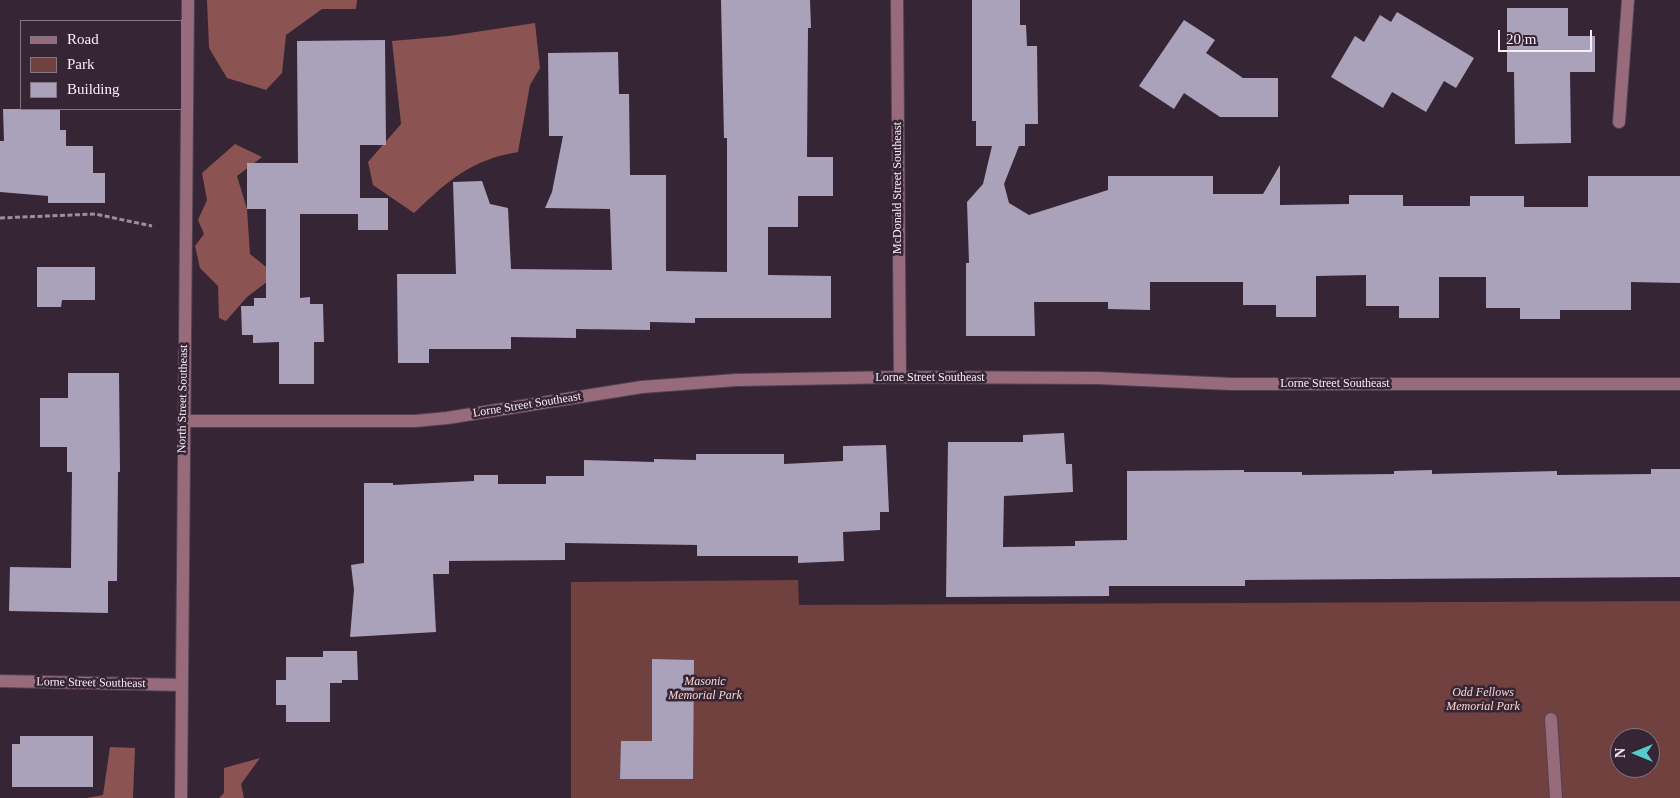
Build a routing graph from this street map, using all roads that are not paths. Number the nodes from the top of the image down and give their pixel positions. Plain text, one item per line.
1 (188, 0) edge
2 (897, 0) edge
3 (1628, 0) edge
4 (1619, 122) dead end
5 (900, 377) junction
6 (1680, 384) edge
7 (183, 421) junction
8 (0, 681) edge
9 (182, 685) junction
10 (1551, 719) dead end
11 (181, 798) edge
12 (1556, 798) edge

1 - 7 street, North Street Southeast
2 - 5 street, McDonald Street Southeast
3 - 4 street
5 - 6 street, Lorne Street Southeast
5 - 7 street, Lorne Street Southeast
7 - 9 street, North Street Southeast
8 - 9 street, Lorne Street Southeast
9 - 11 street, North Street Southeast
10 - 12 street

